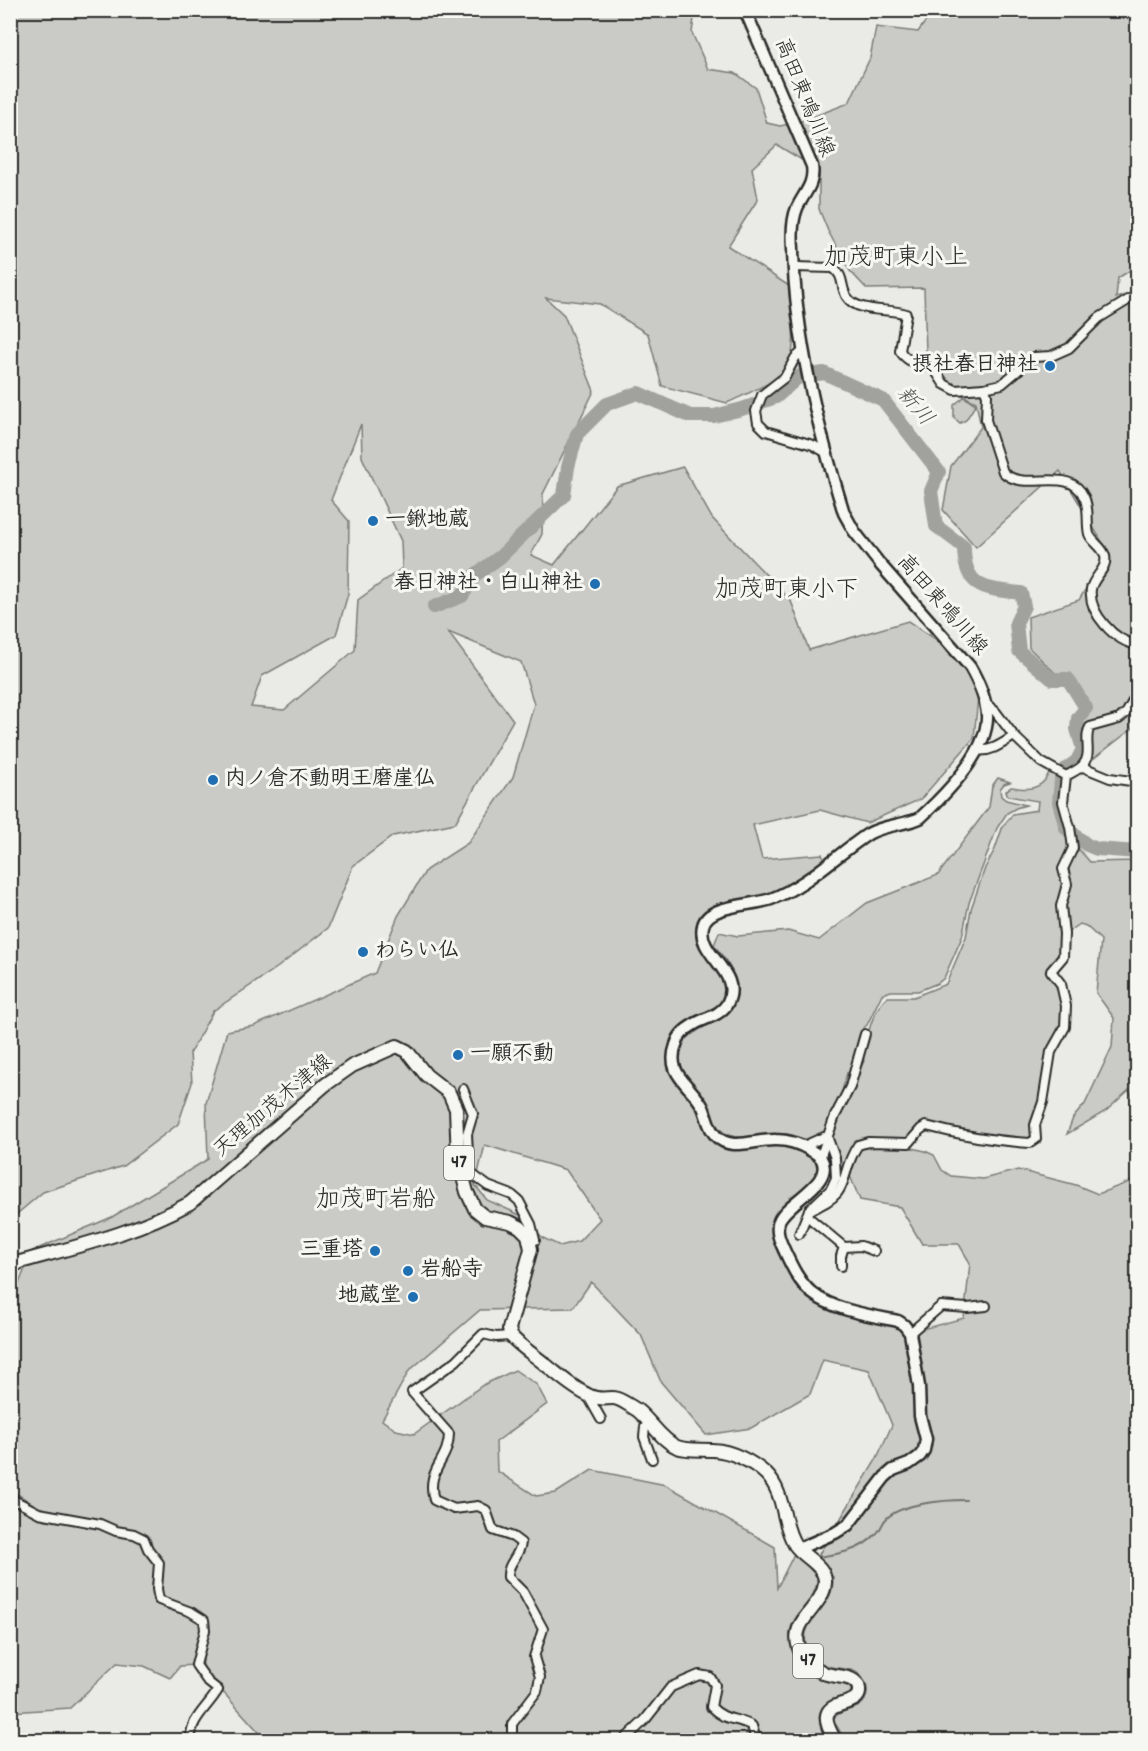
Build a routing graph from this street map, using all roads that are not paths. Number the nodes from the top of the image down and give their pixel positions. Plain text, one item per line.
1 (746, 10) edge
2 (794, 267) junction
3 (1137, 294) edge
4 (803, 351) junction
5 (984, 388) junction
6 (828, 454) junction
7 (1137, 645) edge
8 (1137, 692) edge
9 (985, 703) junction
10 (1014, 736) junction
11 (978, 750) junction
12 (1083, 766) junction
13 (1066, 776) junction
14 (1137, 782) edge
15 (865, 1034) dead end
16 (464, 1089) dead end
17 (828, 1139) junction
18 (804, 1146) junction
19 (820, 1158) junction
20 (808, 1213) junction
21 (799, 1234) dead end
22 (844, 1247) junction
23 (531, 1249) junction
24 (874, 1251) dead end
25 (841, 1266) dead end
26 (10, 1268) edge
27 (986, 1306) dead end
28 (910, 1333) junction
29 (511, 1336) junction
30 (588, 1395) junction
31 (601, 1419) dead end
32 (650, 1422) junction
33 (652, 1459) dead end
34 (10, 1498) edge
35 (798, 1549) junction
36 (191, 1740) edge
37 (512, 1740) edge
38 (624, 1740) edge
39 (756, 1740) edge
40 (835, 1740) edge

1 - 2 main road, 高田東鳴川線
2 - 4 main road, 高田東鳴川線
2 - 5 street
3 - 5 street
4 - 6 main road, 高田東鳴川線
4 - 6 street
5 - 7 street
6 - 9 main road, 高田東鳴川線
8 - 12 street
9 - 10 street
9 - 11 main road, 高田東鳴川線
10 - 11 street
10 - 13 street
11 - 18 main road, 高田東鳴川線
12 - 13 street
12 - 14 street
13 - 20 street
15 - 17 street
16 - 23 street
17 - 18 street
17 - 19 street
17 - 20 street
18 - 19 main road, 高田東鳴川線
19 - 28 main road
20 - 21 street
20 - 22 street
22 - 24 street
22 - 25 street
23 - 26 main road, 天理加茂木津線 / 47
23 - 29 main road
27 - 28 street
28 - 35 main road
29 - 30 main road, 47
29 - 37 street
30 - 31 street
30 - 32 main road, 47
32 - 33 street
32 - 35 main road, 47
34 - 36 street
35 - 40 main road, 47
38 - 39 street

